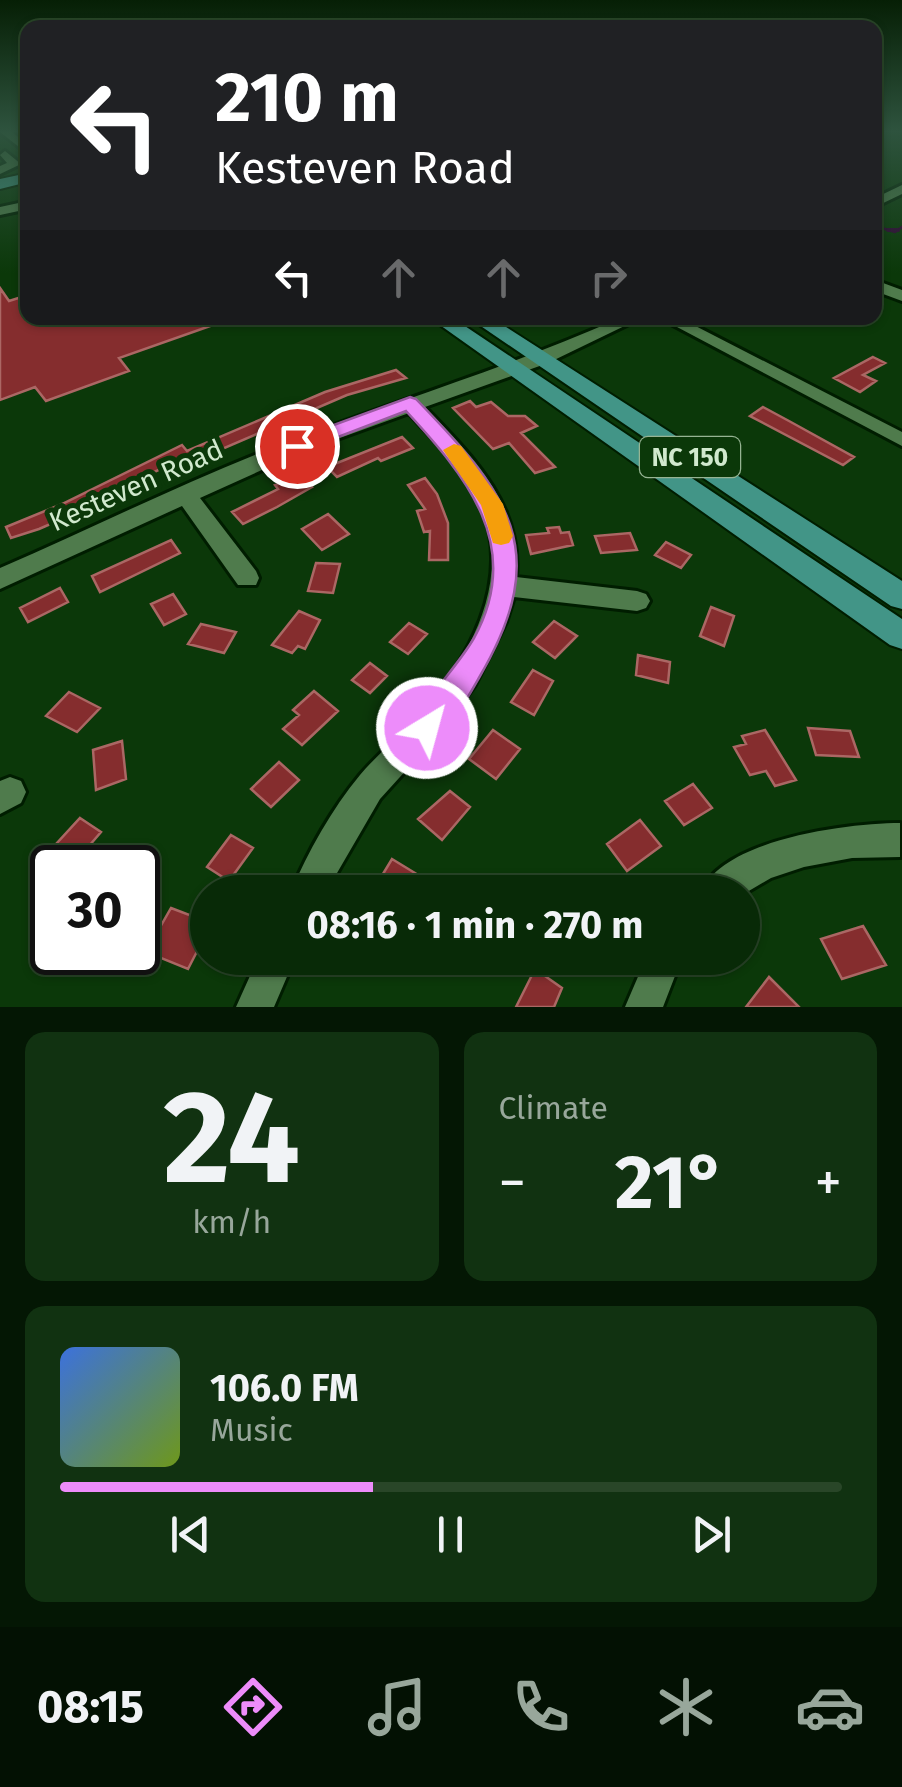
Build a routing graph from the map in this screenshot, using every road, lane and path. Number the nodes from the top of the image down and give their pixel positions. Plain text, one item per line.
1 (450, 325) edge
2 (489, 325) edge
3 (617, 325) edge
4 (681, 325) edge
5 (542, 359) junction
6 (514, 369) junction
7 (410, 403) junction
8 (902, 440) edge
9 (186, 496) junction
10 (247, 578) dead end
11 (0, 579) edge
12 (506, 586) junction
13 (902, 597) edge
14 (637, 601) dead end
15 (902, 636) edge
16 (900, 840) edge
17 (316, 875) edge
18 (745, 875) edge
19 (270, 975) edge
20 (657, 975) edge
21 (256, 1007) edge
22 (644, 1007) edge

1 - 6 main road, NC 150
2 - 5 main road, NC 150
3 - 5 street, Kesteven Road
4 - 8 street
5 - 6 street, Kesteven Road
5 - 13 main road, NC 150
6 - 7 street, Kesteven Road
6 - 15 main road, NC 150
7 - 9 street, Kesteven Road
7 - 12 street
9 - 10 street
9 - 11 street, Kesteven Road
12 - 14 street
12 - 17 street
16 - 18 street
19 - 21 street
20 - 22 street

